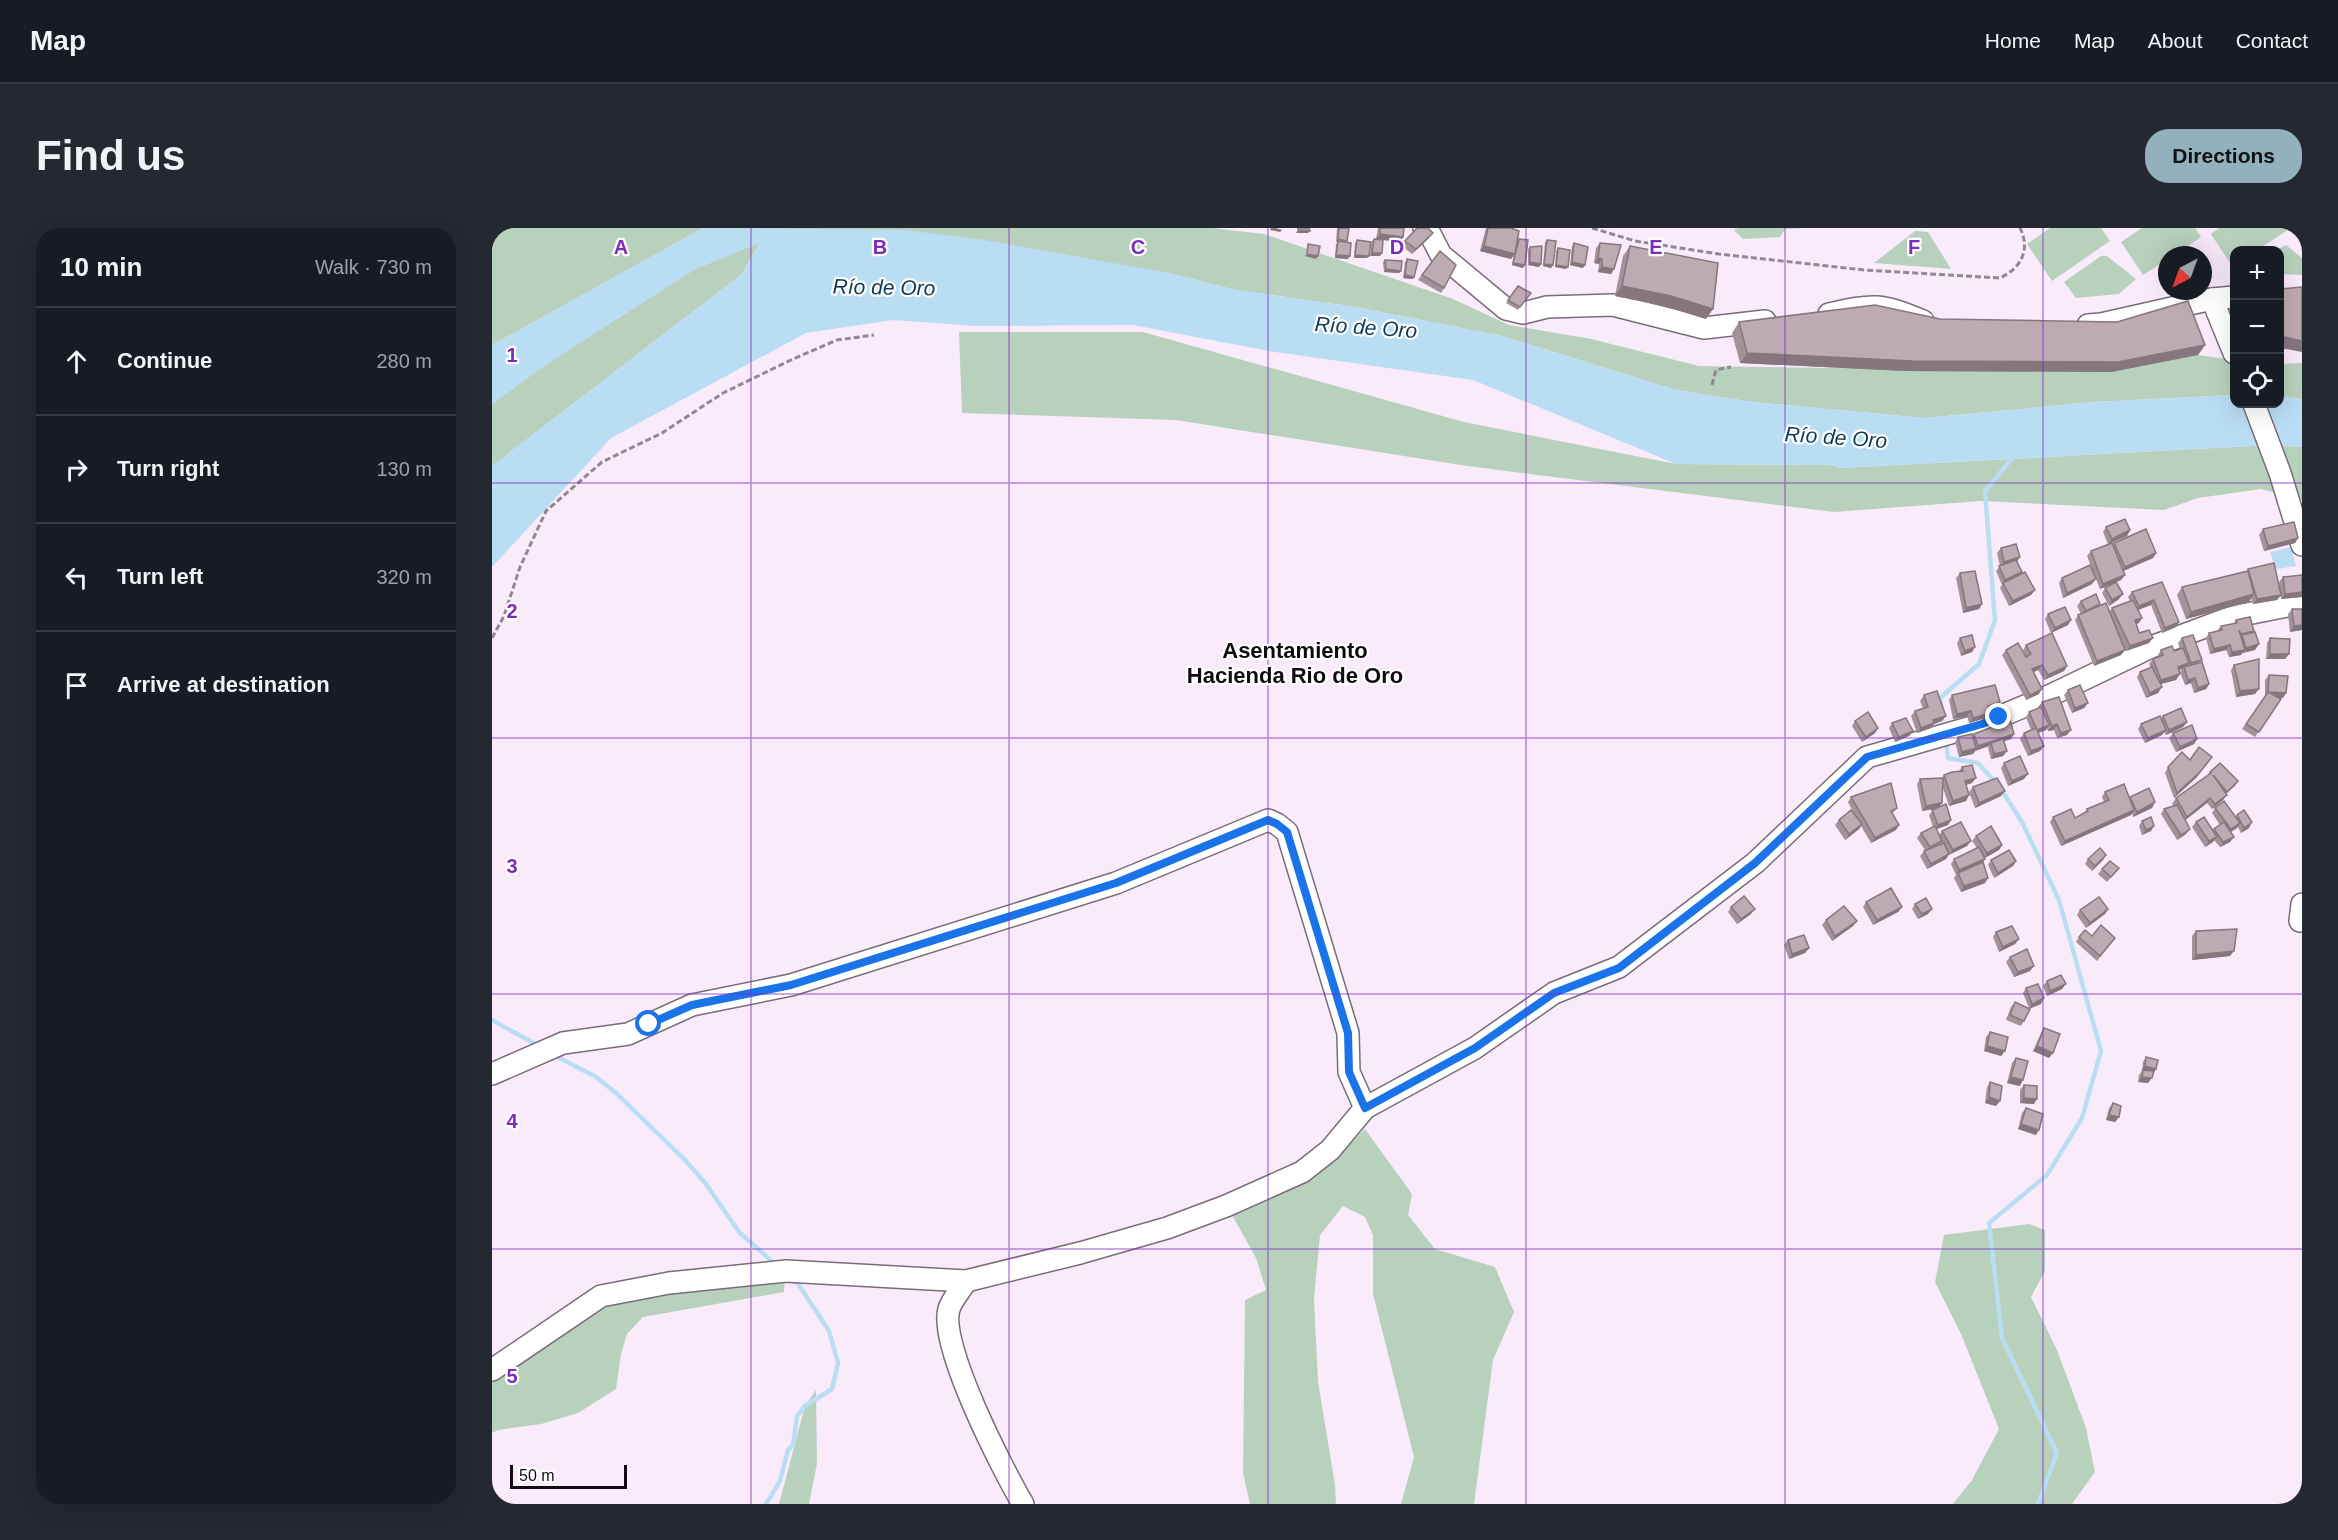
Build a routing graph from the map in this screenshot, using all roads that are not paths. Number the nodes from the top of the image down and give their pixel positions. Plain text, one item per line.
1 (1424, 228) edge
2 (2230, 297) edge
3 (2212, 299) joint
4 (2208, 300) edge
5 (1813, 317) edge
6 (1784, 320) edge
7 (2066, 325) edge
8 (1948, 326) edge
9 (2230, 341) edge
10 (2256, 408) edge
11 (2302, 545) edge
12 (2302, 603) edge
13 (492, 1074) edge
14 (1365, 1108) junction
15 (966, 1281) junction
16 (492, 1370) edge
17 (1023, 1504) edge

1 - 6 street
2 - 3 street
3 - 9 street
4 - 7 street
5 - 8 street
10 - 11 street
12 - 14 street
13 - 14 street
14 - 15 street
15 - 16 street
15 - 17 street

